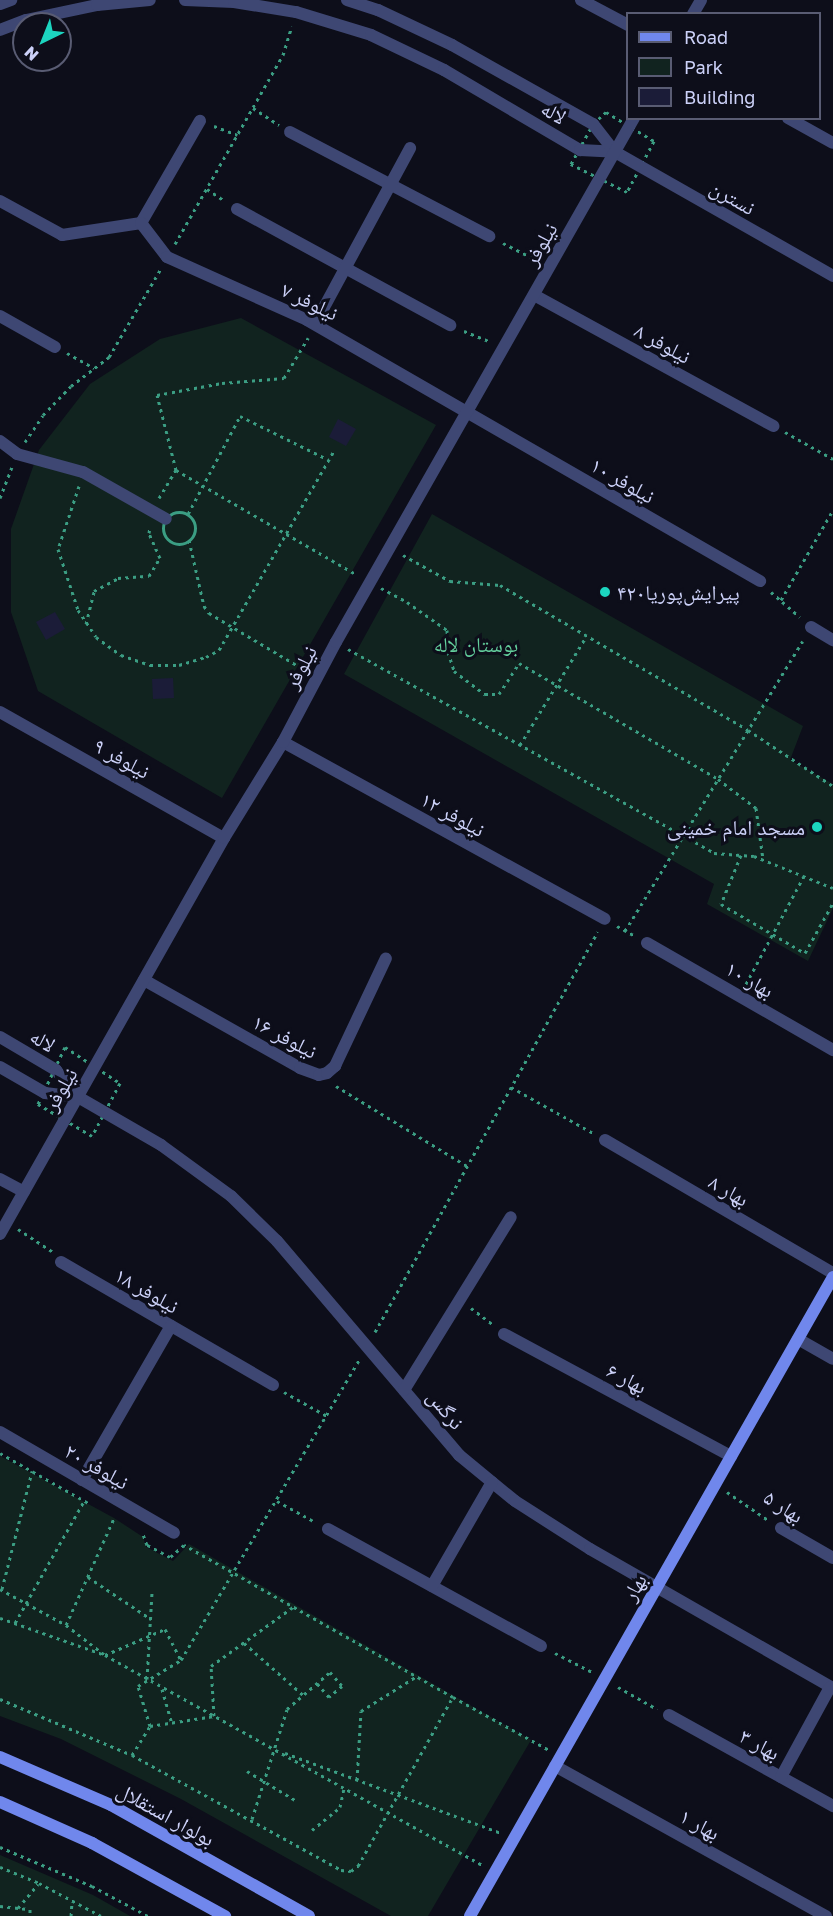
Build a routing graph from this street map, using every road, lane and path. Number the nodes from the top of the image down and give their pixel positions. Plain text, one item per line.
1 (11, 0) edge
2 (150, 0) edge
3 (185, 0) edge
4 (347, 0) edge
5 (361, 0) edge
6 (581, 0) edge
7 (0, 4) edge
8 (378, 10) junction
9 (626, 24) edge
10 (0, 30) edge
11 (253, 108) dead end
12 (633, 120) edge
13 (792, 120) edge
14 (200, 121) joint
15 (290, 132) joint
16 (237, 135) dead end
17 (833, 143) edge
18 (410, 148) dead end
19 (615, 152) junction
20 (390, 184) junction
21 (207, 189) dead end
22 (0, 201) edge
23 (237, 208) joint
24 (141, 223) junction
25 (489, 236) joint
26 (550, 266) junction
27 (345, 268) junction
28 (833, 276) edge
29 (534, 295) junction
30 (0, 316) edge
31 (315, 324) junction
32 (450, 325) joint
33 (55, 347) joint
34 (504, 347) junction
35 (94, 368) dead end
36 (467, 411) junction
37 (773, 426) joint
38 (0, 441) edge
39 (335, 449) dead end
40 (833, 459) edge
41 (329, 460) junction
42 (176, 470) junction
43 (84, 472) junction
44 (203, 486) junction
45 (151, 510) junction
46 (833, 510) edge
47 (188, 514) dead end
48 (166, 519) dead end
49 (286, 534) junction
50 (189, 540) dead end
51 (390, 548) junction
52 (760, 581) joint
53 (370, 582) junction
54 (781, 600) junction
55 (86, 624) junction
56 (233, 627) junction
57 (811, 627) junction
58 (586, 636) junction
59 (833, 640) edge
60 (336, 642) junction
61 (317, 677) junction
62 (556, 687) junction
63 (0, 712) edge
64 (748, 730) junction
65 (283, 742) junction
66 (520, 745) junction
67 (718, 779) junction
68 (833, 786) edge
69 (683, 836) junction
70 (224, 838) junction
71 (741, 855) junction
72 (763, 859) junction
73 (804, 876) junction
74 (833, 888) edge
75 (833, 903) edge
76 (605, 920) junction
77 (625, 931) junction
78 (772, 933) junction
79 (647, 943) joint
80 (386, 958) dead end
81 (144, 980) junction
82 (740, 996) junction
83 (0, 1037) edge
84 (833, 1050) edge
85 (0, 1067) edge
86 (319, 1075) junction
87 (511, 1087) junction
88 (78, 1097) junction
89 (605, 1140) joint
90 (467, 1166) junction
91 (0, 1179) edge
92 (24, 1192) junction
93 (511, 1218) dead end
94 (7, 1221) junction
95 (0, 1234) edge
96 (61, 1262) joint
97 (833, 1275) edge
98 (460, 1300) junction
99 (171, 1326) junction
100 (504, 1334) joint
101 (798, 1339) junction
102 (367, 1347) junction
103 (833, 1359) edge
104 (273, 1385) joint
105 (404, 1390) junction
106 (327, 1416) junction
107 (0, 1432) edge
108 (0, 1453) edge
109 (731, 1456) junction
110 (32, 1471) junction
111 (82, 1480) junction
112 (492, 1482) junction
113 (715, 1484) junction
114 (84, 1501) junction
115 (277, 1502) junction
116 (94, 1506) dead end
117 (104, 1512) dead end
118 (114, 1518) junction
119 (124, 1523) dead end
120 (133, 1528) dead end
121 (781, 1528) joint
122 (328, 1529) joint
123 (174, 1533) dead end
124 (833, 1558) edge
125 (235, 1574) junction
126 (88, 1577) junction
127 (432, 1586) junction
128 (656, 1588) junction
129 (1, 1589) edge
130 (152, 1591) dead end
131 (27, 1602) junction
132 (293, 1607) junction
133 (0, 1618) edge
134 (151, 1619) junction
135 (15, 1623) junction
136 (66, 1625) junction
137 (150, 1635) junction
138 (243, 1642) junction
139 (541, 1646) dead end
140 (105, 1655) junction
141 (181, 1660) junction
142 (417, 1676) junction
143 (147, 1679) junction
144 (317, 1683) junction
145 (162, 1687) junction
146 (832, 1687) edge
147 (303, 1695) junction
148 (453, 1697) junction
149 (0, 1699) edge
150 (669, 1715) dead end
151 (214, 1716) junction
152 (172, 1722) junction
153 (150, 1726) junction
154 (274, 1749) junction
155 (132, 1755) junction
156 (0, 1757) edge
157 (557, 1761) junction
158 (247, 1771) dead end
159 (781, 1777) junction
160 (357, 1780) junction
161 (264, 1781) junction
162 (344, 1788) junction
163 (398, 1795) junction
164 (295, 1800) dead end
165 (0, 1802) edge
166 (833, 1806) edge
167 (388, 1813) junction
168 (252, 1819) junction
169 (312, 1830) dead end
170 (514, 1838) junction
171 (0, 1847) edge
172 (0, 1867) edge
173 (494, 1872) junction
174 (39, 1883) junction
175 (72, 1900) junction
176 (0, 1906) edge
177 (18, 1908) junction
178 (30, 1916) edge
179 (71, 1916) edge
180 (101, 1916) edge
181 (148, 1916) edge
182 (225, 1916) edge
183 (309, 1916) edge
184 (470, 1916) edge
185 (826, 1916) edge

1 - 7 street
2 - 10 street
3 - 19 street, لاله
4 - 8 street, لاله
5 - 8 street
6 - 9 street
8 - 19 street, لاله
11 - 15 path
12 - 19 street, نیلوفر
13 - 17 street
14 - 16 path
14 - 24 street
15 - 20 street
18 - 20 street
19 - 26 street, نیلوفر
19 - 28 street, نسترن
20 - 25 street
20 - 27 street
21 - 23 path
22 - 24 street
23 - 27 street
24 - 31 street, نیلوفر ۷
25 - 26 path
26 - 29 street, نیلوفر
27 - 31 street
27 - 32 street
29 - 34 street, نیلوفر
29 - 37 street, نیلوفر ۸
30 - 33 street
31 - 36 street, نیلوفر ۷
31 - 42 path
32 - 34 path
33 - 35 path
34 - 36 street, نیلوفر
36 - 51 street, نیلوفر
36 - 52 street, نیلوفر ۱۰
37 - 40 path
38 - 43 street
39 - 41 path
41 - 44 path
41 - 49 path
42 - 44 path
42 - 45 path
43 - 45 street
43 - 55 path
44 - 47 path
44 - 49 path
45 - 48 street
45 - 55 path
46 - 54 path
49 - 53 path
49 - 56 path
50 - 56 path
51 - 53 street, نیلوفر
51 - 58 path
52 - 54 path
53 - 60 street, نیلوفر
53 - 62 path
54 - 57 path
55 - 56 path
56 - 61 path
57 - 59 street
57 - 64 path
58 - 62 path
58 - 64 path
60 - 61 street, نیلوفر
60 - 66 path
61 - 65 street, نیلوفر
62 - 66 path
62 - 67 path
63 - 70 street, نیلوفر ۹
64 - 67 path
64 - 68 path
65 - 70 street, نیلوفر
65 - 76 street, نیلوفر ۱۲
66 - 69 path
67 - 69 path
67 - 72 path
69 - 71 path
69 - 77 path
70 - 81 street, نیلوفر
71 - 72 path
71 - 78 path
72 - 73 path
73 - 74 path
73 - 78 path
75 - 78 path
76 - 77 path
76 - 87 path
77 - 79 path
78 - 82 path
79 - 82 street, بهار ۱۰
80 - 86 street, نیلوفر ۱۶
81 - 86 street, نیلوفر ۱۶
81 - 88 street, نیلوفر
82 - 84 street, بهار ۱۰
83 - 88 street, لاله
85 - 88 street
86 - 90 path
87 - 89 path
87 - 90 path
88 - 92 street, نیلوفر
88 - 102 street, نرگس
89 - 97 street, بهار ۸
90 - 102 path
91 - 92 street
92 - 94 street, نیلوفر
93 - 98 street
94 - 95 street, نیلوفر
94 - 96 path
96 - 99 street, نیلوفر ۱۸
97 - 101 street, بهار
98 - 100 path
98 - 105 street
99 - 104 street, نیلوفر ۱۸
99 - 111 street
100 - 109 street, بهار ۶
101 - 103 street
101 - 109 street, بهار
102 - 105 street, نرگس
102 - 106 path
104 - 106 path
105 - 112 street, نرگس
106 - 115 path
107 - 111 street, نیلوفر ۲۰
108 - 110 path
109 - 113 street, بهار
110 - 114 path
110 - 129 path
111 - 123 street, نیلوفر ۲۰
112 - 127 street
112 - 128 street, نرگس
113 - 121 path, بهار ۵
113 - 128 street, بهار
114 - 116 path
114 - 131 path
115 - 122 path
115 - 125 path
117 - 118 path
118 - 119 path
118 - 126 path
120 - 125 path
121 - 124 street, بهار ۵
122 - 127 street
125 - 132 path
125 - 141 path
126 - 134 path
126 - 136 path
127 - 139 street
128 - 146 street, نرگس
128 - 157 street, بهار
129 - 131 path
130 - 134 path
131 - 135 path
131 - 136 path
132 - 138 path
132 - 142 path
133 - 135 path
134 - 137 path
135 - 140 path
136 - 140 path
137 - 140 path
137 - 141 path
137 - 143 path
138 - 147 path
138 - 151 path
140 - 143 path
141 - 143 path
142 - 148 path
142 - 160 path
143 - 145 path
143 - 153 path
144 - 144 path
144 - 147 path
145 - 151 path
145 - 152 path
146 - 159 street
147 - 154 path
148 - 157 path
148 - 163 path
149 - 155 path
150 - 159 street, بهار ۳
151 - 152 path
151 - 154 path
152 - 153 path
153 - 155 path
154 - 160 path
154 - 161 path
154 - 162 path
155 - 168 path
156 - 183 street, بولوار استقلال
157 - 170 street, بهار
157 - 185 street, بهار ۱
158 - 161 path
159 - 166 street, بهار ۳
160 - 163 path
161 - 164 path
161 - 168 path
162 - 167 path
162 - 169 path
163 - 167 path
163 - 170 path
165 - 182 street
167 - 168 path
167 - 173 path
170 - 173 street, بهار
171 - 181 path
172 - 174 path
173 - 184 street, بهار
174 - 175 path
174 - 177 path
175 - 179 path
175 - 180 path
176 - 177 path
177 - 178 path

